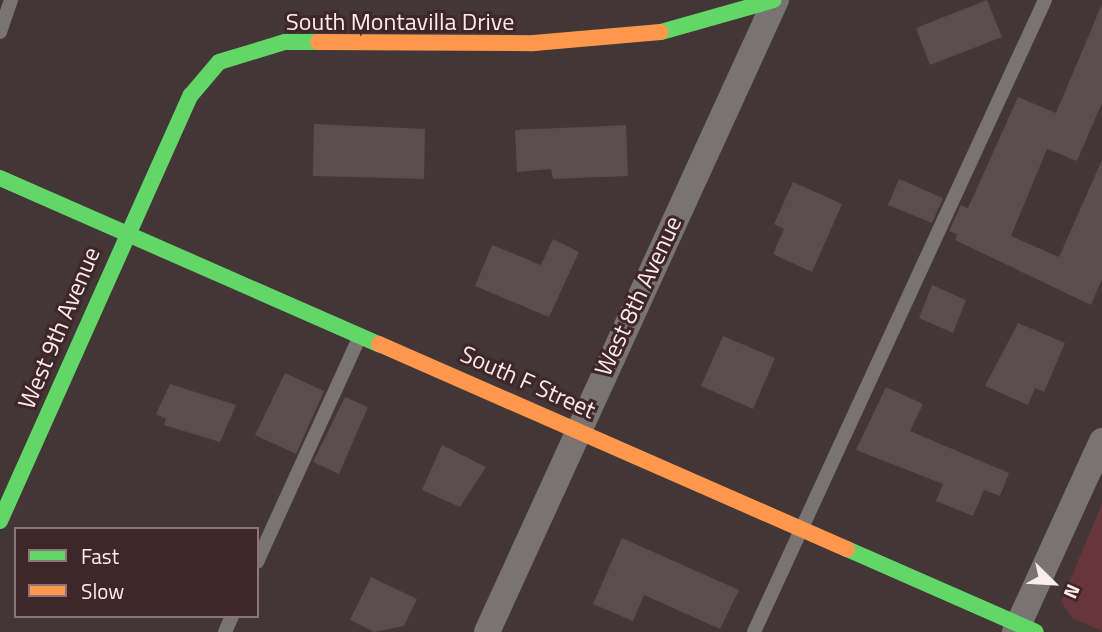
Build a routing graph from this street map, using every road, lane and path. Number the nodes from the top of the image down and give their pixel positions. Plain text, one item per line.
1 (11, 0) edge
2 (775, 0) edge
3 (1045, 0) edge
4 (0, 32) edge
5 (0, 178) edge
6 (125, 231) junction
7 (361, 334) junction
8 (577, 428) junction
9 (1102, 441) edge
10 (0, 521) edge
11 (801, 525) junction
12 (259, 558) edge
13 (1023, 629) edge
14 (487, 632) edge
15 (754, 632) edge

1 - 4 lane
2 - 6 street, South Montavilla Drive
2 - 8 street, West 8th Avenue
3 - 11 lane
5 - 6 street, South F Street
6 - 7 street, South F Street
6 - 10 street, West 9th Avenue
7 - 8 street, South F Street
7 - 12 lane
8 - 11 street, South F Street
8 - 14 street, West 8th Avenue
9 - 13 street
11 - 13 street, South F Street
11 - 15 lane

